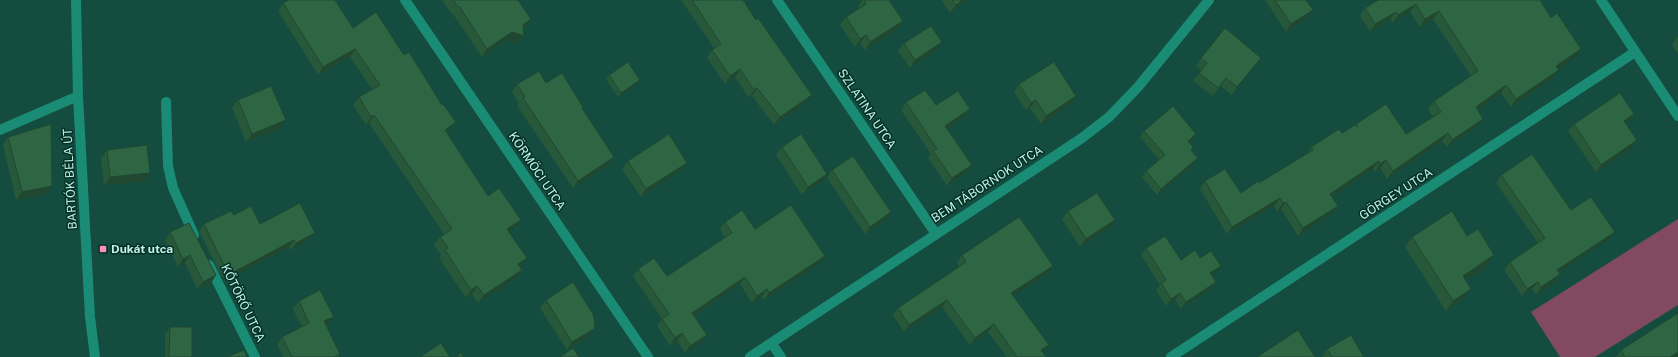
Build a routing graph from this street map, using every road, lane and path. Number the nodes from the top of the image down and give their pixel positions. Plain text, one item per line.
1 (76, 0) edge
2 (405, 0) edge
3 (776, 0) edge
4 (1210, 0) edge
5 (1601, 0) edge
6 (1635, 52) junction
7 (78, 96) junction
8 (166, 102) dead end
9 (1678, 116) edge
10 (0, 130) edge
11 (936, 234) junction
12 (772, 344) junction
13 (95, 357) edge
14 (255, 357) edge
15 (648, 357) edge
16 (750, 357) edge
17 (781, 357) edge
18 (1171, 357) edge

1 - 7 street, BARTÓK BÉLA ÚT
2 - 15 street, KÖRMÖCI UTCA
3 - 11 street, SZLATINA UTCA
4 - 11 street, BEM TÁBORNOK UTCA
5 - 6 street
6 - 9 street
6 - 18 street, GÖRGEY UTCA
7 - 10 street
7 - 13 street, BARTÓK BÉLA ÚT
8 - 14 street, KŐTÖRŐ UTCA
11 - 12 street, BEM TÁBORNOK UTCA
12 - 16 street, BEM TÁBORNOK UTCA
12 - 17 street

